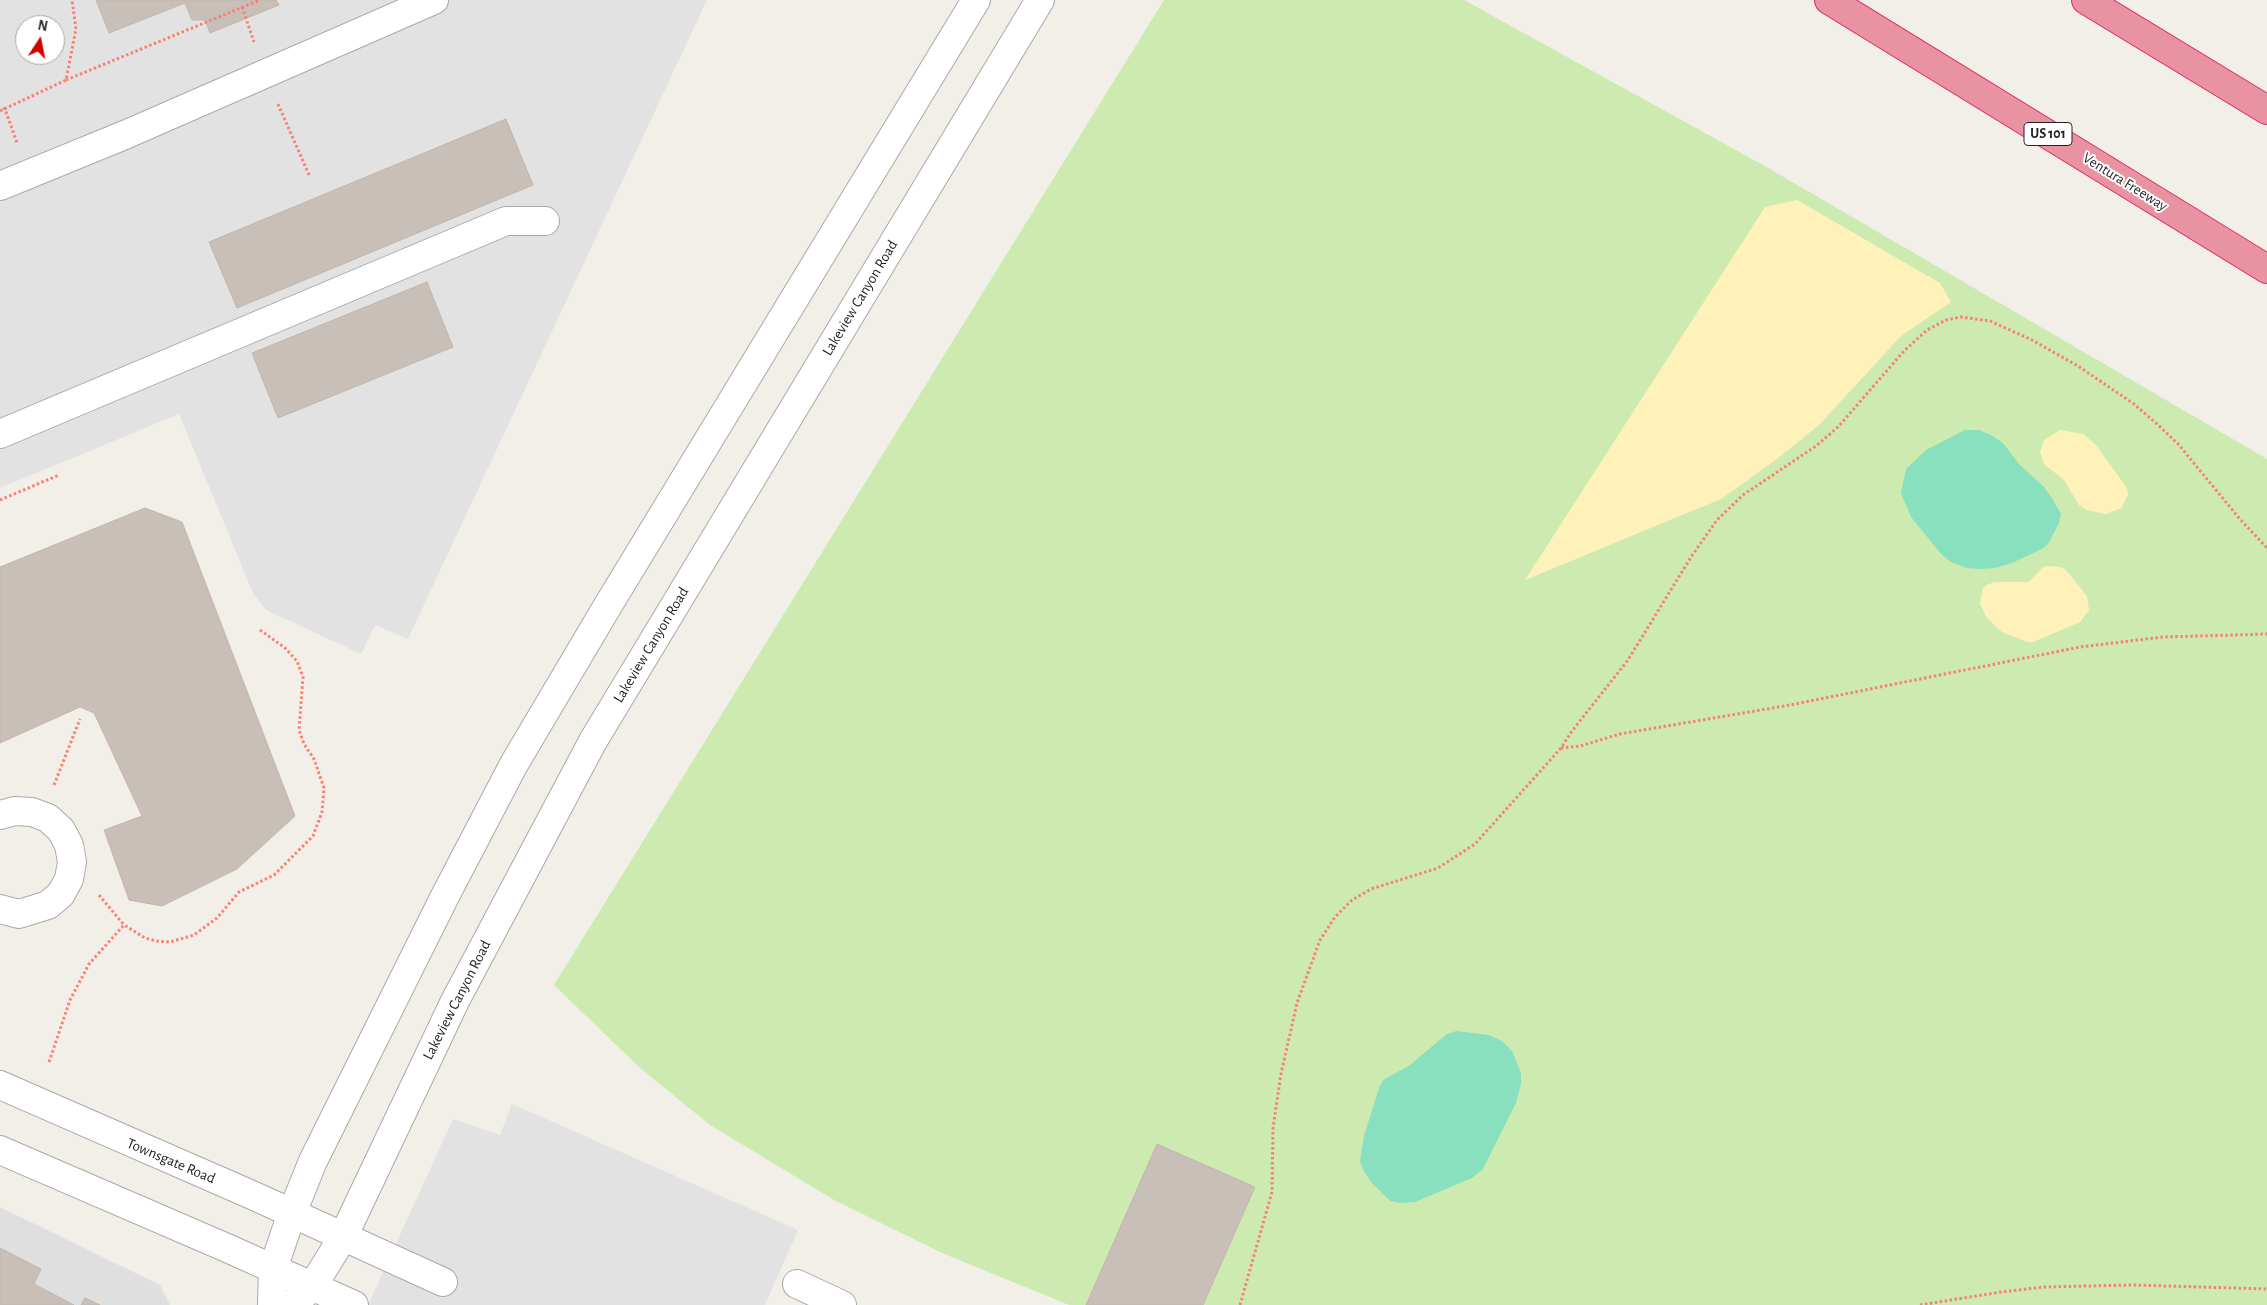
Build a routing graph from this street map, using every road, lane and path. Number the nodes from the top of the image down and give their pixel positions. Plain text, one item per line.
1 (72, 0) edge
2 (260, 0) edge
3 (434, 0) edge
4 (976, 0) edge
5 (1040, 0) edge
6 (1829, 0) edge
7 (2086, 0) edge
8 (66, 80) junction
9 (5, 108) junction
10 (0, 110) edge
11 (2267, 110) edge
12 (27, 174) junction
13 (0, 186) edge
14 (545, 221) dead end
15 (2267, 269) edge
16 (0, 434) edge
17 (59, 475) dead end
18 (0, 500) edge
19 (2267, 548) edge
20 (260, 630) dead end
21 (2267, 634) edge
22 (80, 719) dead end
23 (1561, 748) junction
24 (0, 815) edge
25 (42, 816) junction
26 (0, 909) edge
27 (50, 1062) dead end
28 (0, 1085) edge
29 (0, 1150) edge
30 (292, 1213) junction
31 (343, 1237) junction
32 (273, 1269) junction
33 (442, 1282) dead end
34 (797, 1284) dead end
35 (312, 1287) junction
36 (2267, 1289) edge
37 (272, 1305) edge
38 (292, 1305) edge
39 (354, 1305) edge
40 (842, 1305) edge
41 (1240, 1305) edge
42 (1920, 1305) edge

1 - 8 path
2 - 8 path
3 - 12 street
4 - 30 street
5 - 31 street, Lakeview Canyon Road
6 - 15 highway, Ventura Freeway / US 101
7 - 11 highway
8 - 9 path
9 - 10 path
9 - 12 path
12 - 13 street
14 - 16 street
17 - 18 path
19 - 23 path
20 - 27 path
21 - 23 path
22 - 25 path
23 - 41 path
24 - 25 street
25 - 26 street
28 - 30 street, Townsgate Road
29 - 32 street
30 - 31 street, Townsgate Road
30 - 32 street
31 - 33 street, Townsgate Road
31 - 35 street, Lakeview Canyon Road
32 - 35 street
32 - 37 street
34 - 40 street
35 - 38 street, Lakeview Canyon Road
35 - 39 street
36 - 42 path

